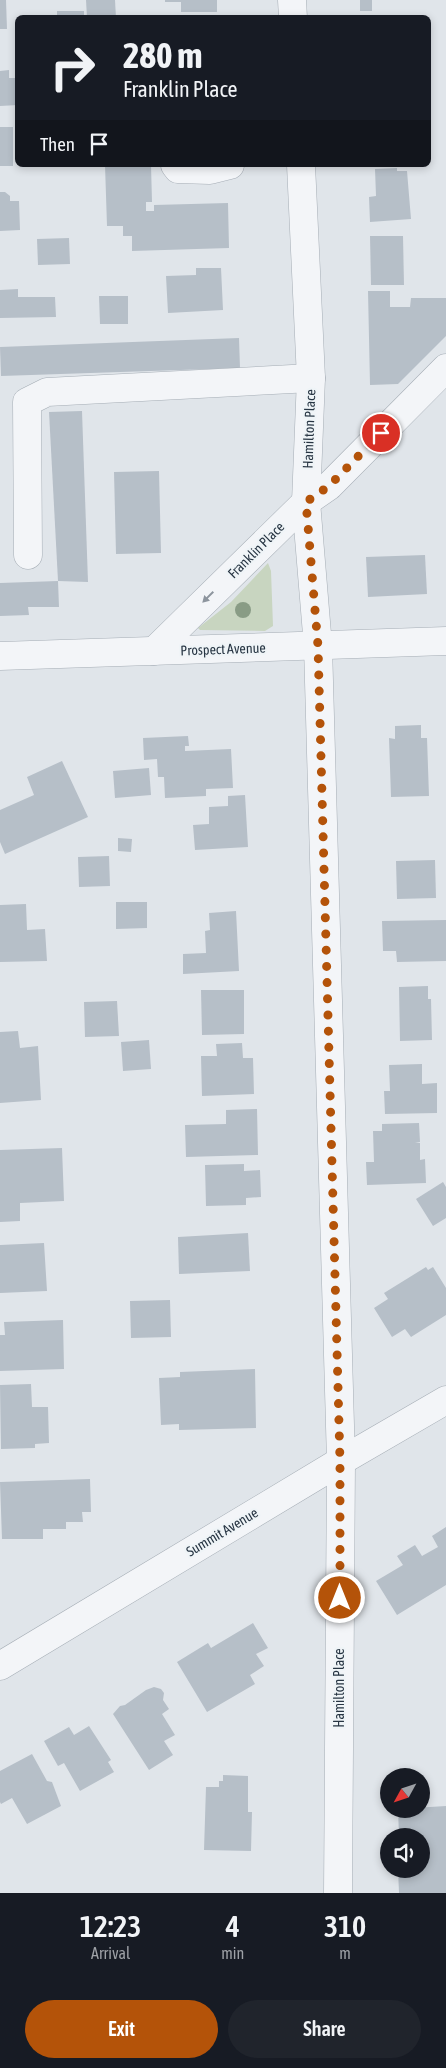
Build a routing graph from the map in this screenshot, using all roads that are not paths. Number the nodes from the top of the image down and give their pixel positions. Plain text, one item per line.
1 (292, 0) edge
2 (293, 15) edge
3 (176, 167) edge
4 (222, 167) edge
5 (301, 167) edge
6 (446, 368) edge
7 (311, 378) junction
8 (306, 502) junction
9 (28, 556) dead end
10 (446, 641) edge
11 (318, 646) junction
12 (154, 651) junction
13 (0, 656) edge
14 (446, 1400) edge
15 (340, 1461) junction
16 (0, 1666) edge
17 (338, 1893) edge

1 - 2 street
3 - 4 street
5 - 7 street, Hamilton Place
6 - 8 street, Franklin Place
7 - 8 street, Hamilton Place
7 - 9 street
8 - 11 street, Hamilton Place
8 -> 12 street, Franklin Place
10 - 11 street, Prospect Avenue
11 - 12 street, Prospect Avenue
11 - 15 street, Hamilton Place
12 - 13 street, Prospect Avenue
14 - 15 street, Summit Avenue
15 - 16 street, Summit Avenue
15 - 17 street, Hamilton Place

